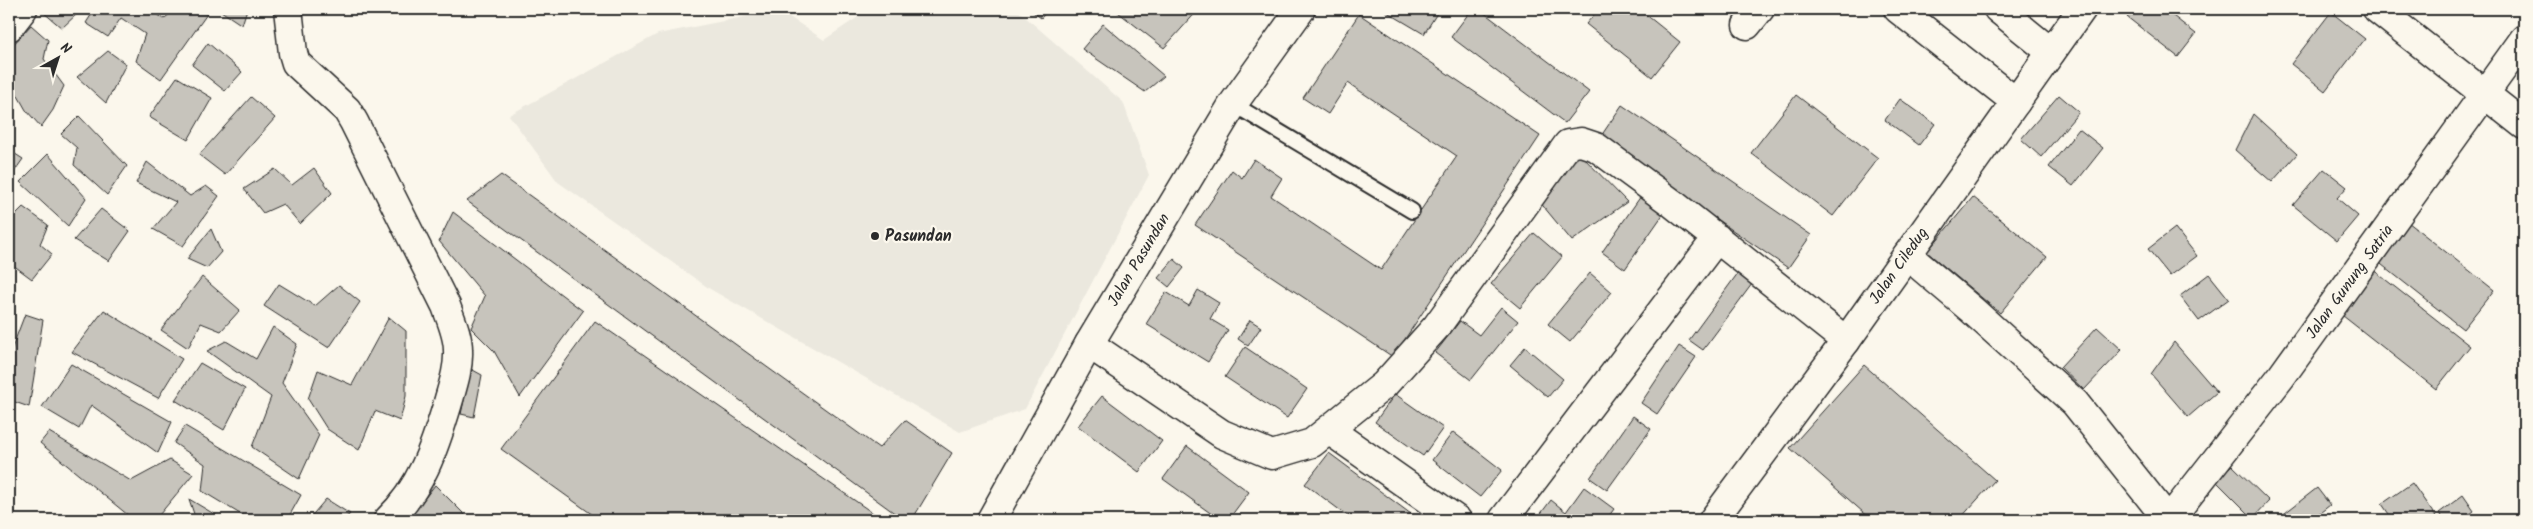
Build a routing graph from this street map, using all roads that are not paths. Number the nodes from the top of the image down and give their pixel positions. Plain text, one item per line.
1 (23, 9) edge
2 (288, 9) edge
3 (1301, 9) edge
4 (1898, 9) edge
5 (1998, 9) edge
6 (2082, 9) edge
7 (2377, 9) edge
8 (9, 27) edge
9 (2524, 39) edge
10 (2051, 52) junction
11 (2484, 95) junction
12 (2016, 102) junction
13 (1233, 104) junction
14 (2524, 125) edge
15 (1412, 211) dead end
16 (1717, 238) junction
17 (1907, 255) junction
18 (1846, 341) junction
19 (1089, 344) junction
20 (1329, 430) junction
21 (388, 520) edge
22 (991, 520) edge
23 (1458, 520) edge
24 (1503, 520) edge
25 (1713, 520) edge
26 (2168, 520) edge

1 - 8 street
2 - 21 street
3 - 13 street, Jalan Pasundan
4 - 12 street
5 - 10 street
6 - 10 street, Jalan Ciledug
7 - 11 street
9 - 11 street, Jalan Gunung Satria
10 - 12 street, Jalan Ciledug
11 - 14 street
11 - 26 street, Jalan Gunung Satria
12 - 17 street, Jalan Ciledug
13 - 15 lane
13 - 19 street, Jalan Pasundan
16 - 18 street
16 - 20 street
16 - 24 street
17 - 18 street, Jalan Ciledug
17 - 26 street
18 - 25 street, Jalan Ciledug
19 - 20 street
19 - 22 street, Jalan Pasundan
20 - 23 street

